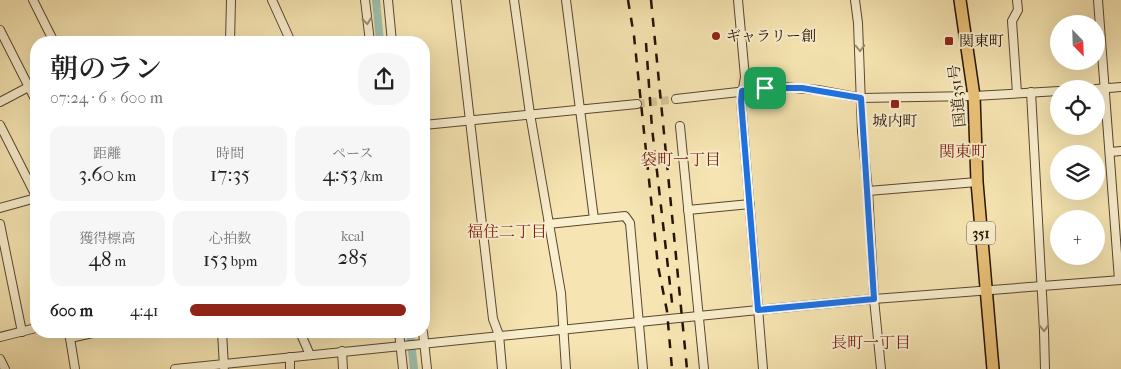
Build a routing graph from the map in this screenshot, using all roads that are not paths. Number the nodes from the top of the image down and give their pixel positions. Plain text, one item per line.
1 (33, 0) edge
2 (231, 0) edge
3 (272, 0) edge
4 (364, 0) edge
5 (388, 0) edge
6 (456, 0) edge
7 (514, 0) edge
8 (566, 0) edge
9 (738, 0) edge
10 (855, 0) edge
11 (960, 0) edge
12 (1017, 0) edge
13 (1098, 0) edge
14 (0, 30) edge
15 (51, 36) edge
16 (230, 36) edge
17 (288, 36) edge
18 (369, 36) edge
19 (391, 36) edge
20 (30, 80) edge
21 (1100, 80) edge
22 (30, 87) edge
23 (1121, 87) edge
24 (1105, 89) edge
25 (742, 91) junction
26 (1050, 91) edge
27 (1031, 92) junction
28 (1017, 93) junction
29 (974, 96) junction
30 (861, 98) junction
31 (676, 99) tunnel mouth
32 (0, 102) edge
33 (637, 104) tunnel mouth
34 (579, 110) junction
35 (530, 114) junction
36 (470, 120) junction
37 (1105, 120) edge
38 (430, 124) edge
39 (0, 126) edge
40 (680, 126) dead end
41 (1121, 151) edge
42 (1110, 152) junction
43 (977, 182) junction
44 (30, 185) edge
45 (868, 191) junction
46 (30, 199) edge
47 (750, 204) junction
48 (0, 208) edge
49 (688, 210) junction
50 (594, 219) junction
51 (0, 224) edge
52 (548, 224) junction
53 (1120, 280) edge
54 (1042, 287) junction
55 (987, 291) junction
56 (874, 299) junction
57 (758, 310) junction
58 (700, 315) junction
59 (638, 321) junction
60 (30, 330) edge
61 (562, 330) junction
62 (22, 332) junction
63 (499, 335) junction
64 (0, 337) edge
65 (70, 338) edge
66 (222, 338) edge
67 (303, 338) edge
68 (401, 338) edge
69 (422, 338) edge
70 (422, 343) junction
71 (403, 345) junction
72 (342, 351) junction
73 (310, 355) junction
74 (290, 357) junction
75 (0, 359) edge
76 (224, 366) edge
77 (5, 369) edge
78 (75, 369) edge
79 (175, 369) edge
80 (290, 369) edge
81 (343, 369) edge
82 (403, 369) edge
83 (426, 369) edge
84 (502, 369) edge
85 (566, 369) edge
86 (643, 369) edge
87 (704, 369) edge
88 (763, 369) edge
89 (881, 369) edge
90 (993, 369) edge
91 (1045, 369) edge

1 - 15 street
2 - 16 street
3 - 17 street
4 -> 18 street
5 - 19 street
6 - 36 street
7 - 35 street
8 - 34 street
9 - 25 street
10 -> 30 street
11 - 29 highway, 国道351号 / 351
12 - 28 street
13 - 21 street
14 - 20 street
22 - 32 street
23 - 24 street
25 - 30 street
25 - 31 street
25 - 47 street
26 - 27 street
27 - 28 street
27 - 54 street
28 - 29 street
29 - 30 street
29 - 43 highway, 国道351号 / 351
30 - 45 street
33 - 34 street
34 - 35 street
34 - 50 street
35 - 36 street
35 - 52 street
36 - 38 street
36 - 63 street
37 - 42 street
39 - 44 street
40 - 49 street
41 - 42 street
42 - 53 street
43 - 45 street
43 - 55 highway, 国道351号 / 351
45 - 56 street
46 - 48 street
47 - 49 street
47 - 57 street
49 - 58 street
50 - 52 street
50 - 59 street
51 - 62 street
52 - 61 street
53 - 54 street
54 - 55 street
54 -> 91 street
55 - 56 street
55 - 90 highway, 国道351号 / 351
56 - 57 street
56 - 89 street
57 - 58 street
57 - 88 street
58 - 59 street
58 - 87 street
59 - 61 street
59 - 86 street
60 - 62 street
61 - 63 street
61 - 85 street
62 - 64 street
63 - 70 street
63 - 84 street
65 - 78 street
66 - 76 street
67 - 73 street
68 - 71 street
69 - 70 street
70 - 71 street
70 - 83 street
71 - 72 street
71 - 82 street
72 - 73 street
72 - 81 street
73 - 74 street
74 - 76 street
74 - 80 street
75 - 77 street
76 - 79 street

